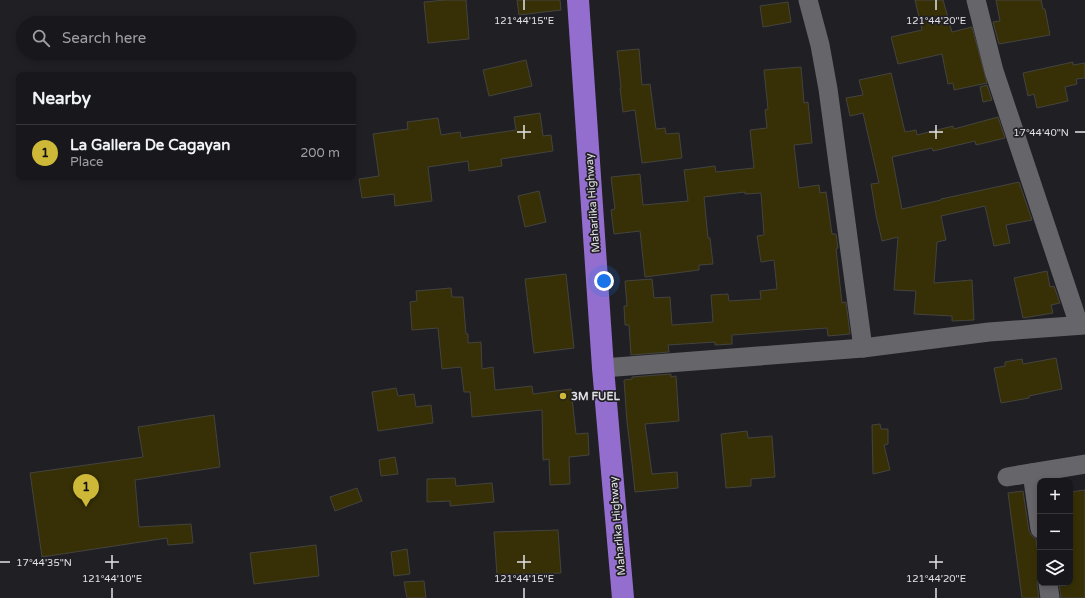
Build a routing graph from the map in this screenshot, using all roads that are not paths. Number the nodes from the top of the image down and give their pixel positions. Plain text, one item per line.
1 (578, 0) edge
2 (808, 0) edge
3 (976, 0) edge
4 (1082, 325) edge
5 (863, 348) junction
6 (603, 368) junction
7 (1085, 464) edge
8 (1032, 473) junction
9 (1007, 477) dead end
10 (1038, 514) edge
11 (1048, 586) edge
12 (623, 598) edge
13 (1050, 598) edge

1 - 6 highway, Maharlika Highway
2 - 5 street
3 - 4 street
4 - 5 street
5 - 6 street
6 - 12 highway, Maharlika Highway
7 - 8 street
8 - 9 street
8 - 10 street
11 - 13 street

